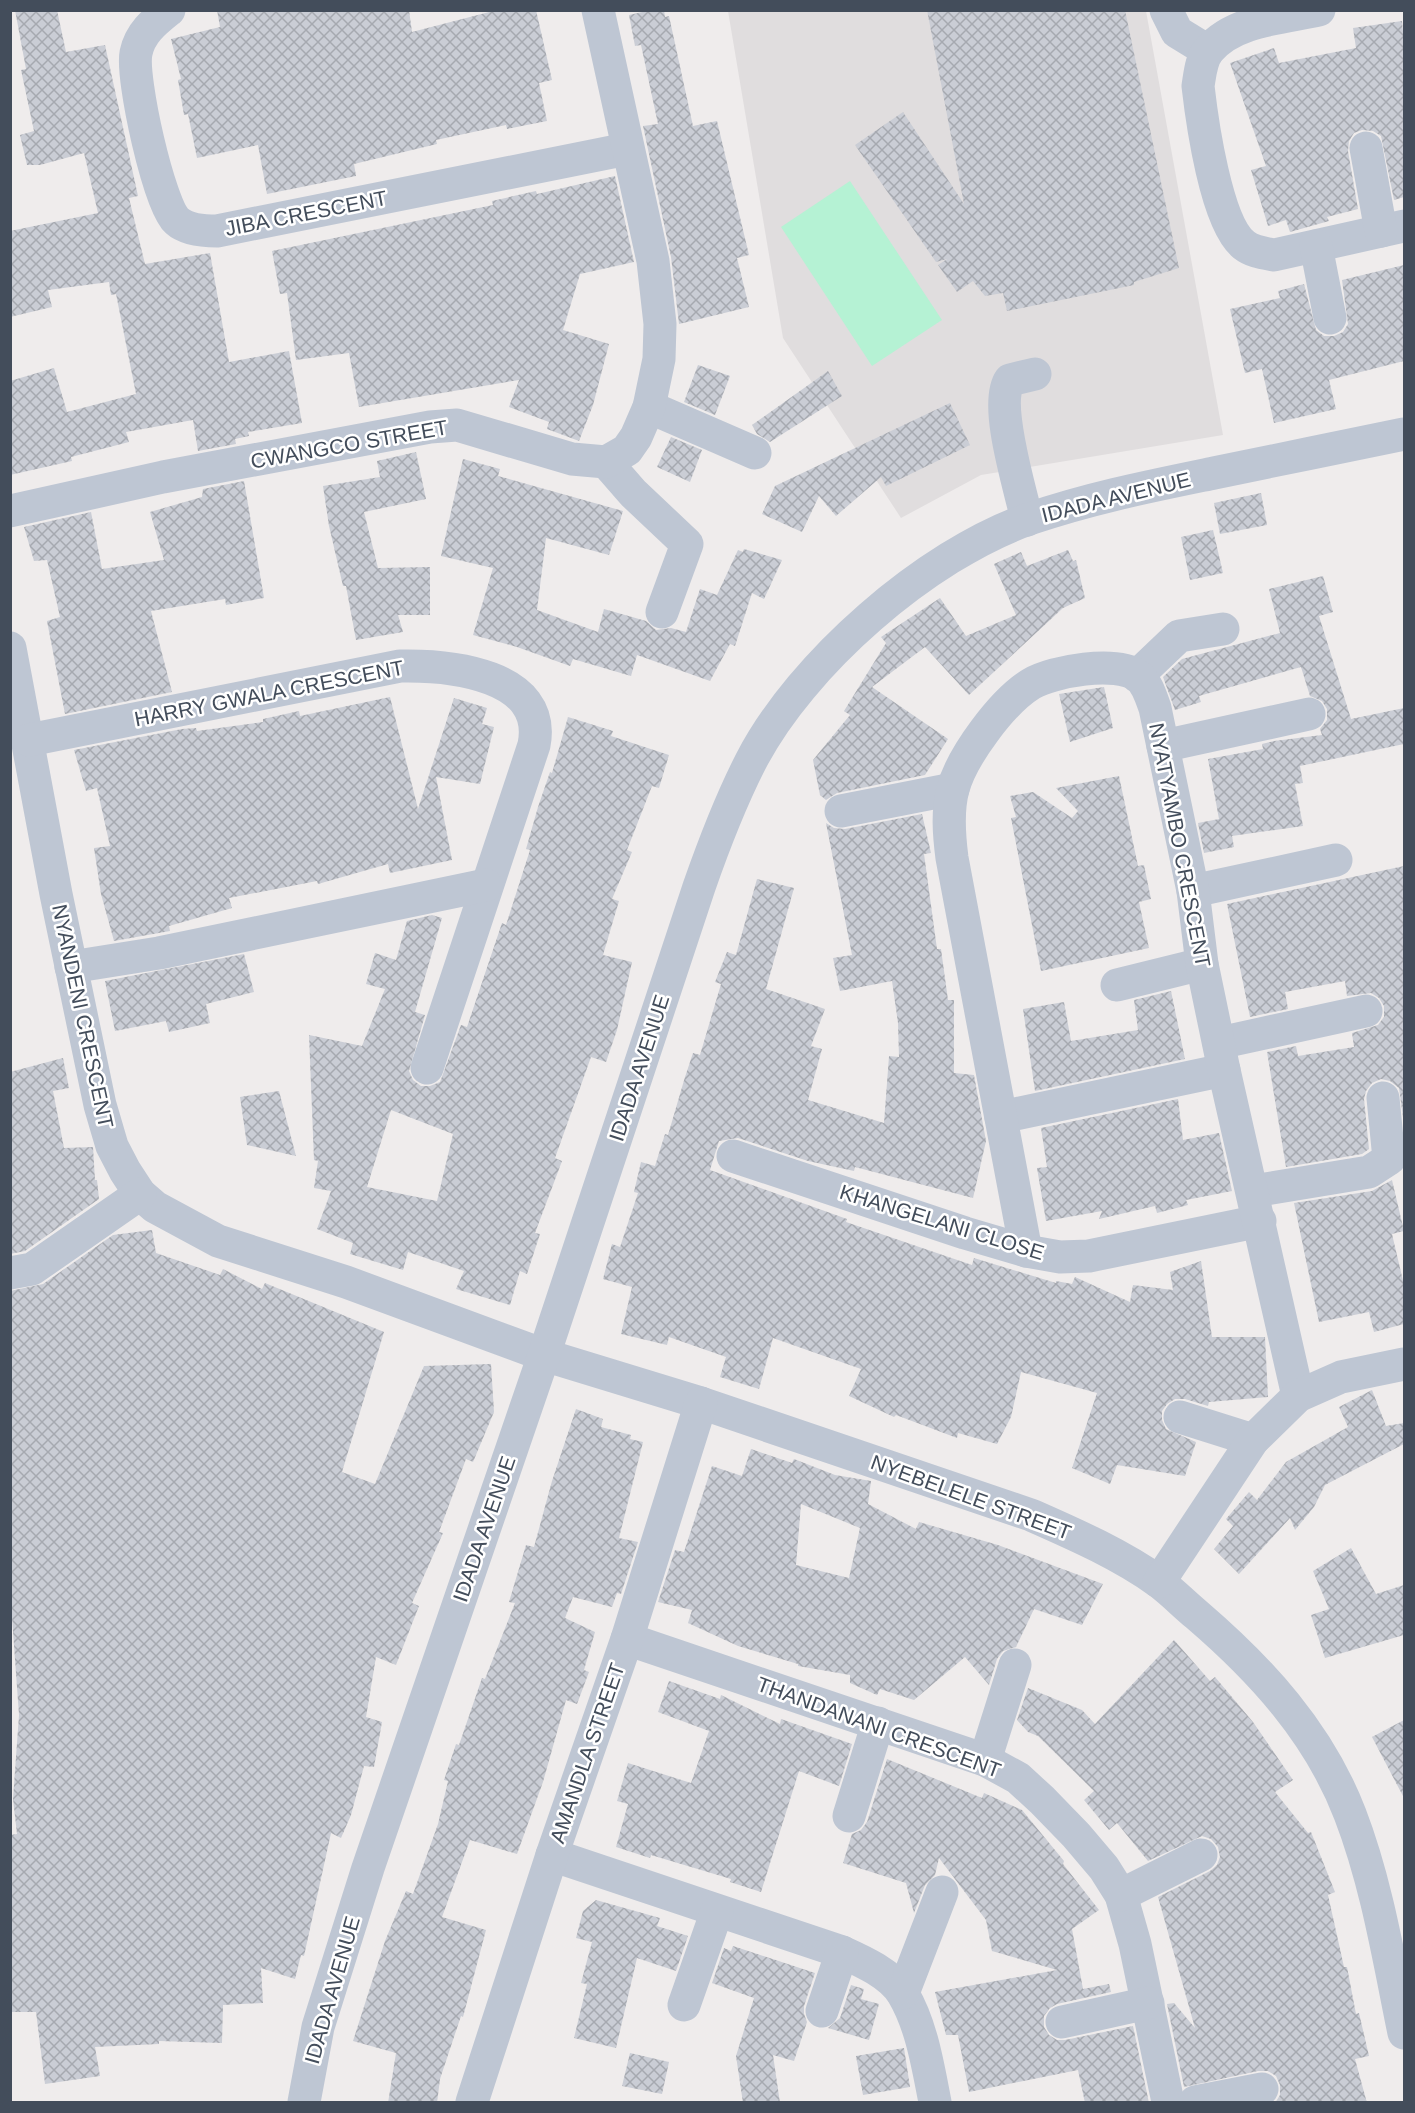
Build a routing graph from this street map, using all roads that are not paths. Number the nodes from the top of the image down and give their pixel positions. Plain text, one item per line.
1 (169, 10) edge
2 (598, 10) edge
3 (1166, 10) edge
4 (1319, 10) edge
5 (1272, 15) edge
6 (1208, 51) junction
7 (1366, 148) dead end
8 (627, 149) junction
9 (1393, 228) edge
10 (1316, 246) junction
11 (1330, 318) dead end
12 (1035, 374) dead end
13 (649, 407) junction
14 (1404, 434) edge
15 (756, 453) dead end
16 (606, 462) junction
17 (10, 511) edge
18 (1027, 520) junction
19 (662, 612) dead end
20 (1223, 629) dead end
21 (10, 648) edge
22 (1137, 676) junction
23 (1309, 714) dead end
24 (29, 740) junction
25 (1163, 746) junction
26 (953, 789) junction
27 (841, 811) dead end
28 (1336, 860) dead end
29 (486, 885) junction
30 (1193, 891) junction
31 (1202, 964) junction
32 (71, 967) junction
33 (1117, 985) dead end
34 (1366, 1011) dead end
35 (1222, 1056) junction
36 (427, 1068) dead end
37 (1383, 1098) dead end
38 (1001, 1117) junction
39 (733, 1156) dead end
40 (140, 1194) junction
41 (1257, 1206) junction
42 (1026, 1251) junction
43 (10, 1273) edge
44 (544, 1355) junction
45 (1404, 1364) edge
46 (1298, 1396) junction
47 (701, 1403) junction
48 (1180, 1417) dead end
49 (1253, 1440) junction
50 (1159, 1582) junction
51 (627, 1639) junction
52 (1015, 1665) dead end
53 (878, 1723) junction
54 (985, 1760) junction
55 (849, 1816) dead end
56 (552, 1856) junction
57 (1201, 1856) dead end
58 (942, 1892) dead end
59 (1121, 1895) junction
60 (717, 1911) junction
61 (842, 1952) junction
62 (903, 1993) junction
63 (1148, 2003) junction
64 (684, 2005) dead end
65 (822, 2012) dead end
66 (1062, 2022) dead end
67 (1404, 2033) edge
68 (1262, 2089) dead end
69 (304, 2103) edge
70 (472, 2103) edge
71 (935, 2103) edge
72 (1168, 2103) edge
73 (1195, 2103) edge

1 - 8 street, JIBA CRESCENT
2 - 8 street
3 - 6 street
4 - 5 street
5 - 6 street
6 - 10 street
7 - 9 street
8 - 13 street
9 - 10 street
10 - 11 street
12 - 18 street
13 - 15 street
13 - 16 street
14 - 18 street, IDADA AVENUE
16 - 17 street, CWANGCO STREET
16 - 19 street
18 - 44 street, IDADA AVENUE
20 - 22 street
21 - 24 street, NYANDENI CRESCENT
22 - 25 street, NYATYAMBO CRESCENT
22 - 26 street
23 - 25 street
24 - 29 street, HARRY GWALA CRESCENT
24 - 32 street, NYANDENI CRESCENT
25 - 30 street, NYATYAMBO CRESCENT
26 - 27 street
26 - 38 street
28 - 30 street
29 - 32 street
29 - 36 street, HARRY GWALA CRESCENT
30 - 31 street, NYATYAMBO CRESCENT
31 - 33 street
31 - 35 street, NYATYAMBO CRESCENT
32 - 40 street, NYANDENI CRESCENT
34 - 35 street
35 - 38 street
35 - 41 street, NYATYAMBO CRESCENT
37 - 41 street, KHANGELANI CLOSE
38 - 42 street
39 - 42 street, KHANGELANI CLOSE
40 - 43 street
40 - 44 street, NYANDENI CRESCENT
41 - 42 street, KHANGELANI CLOSE
41 - 46 street, NYATYAMBO CRESCENT
44 - 47 street, NYEBELELE STREET
44 - 69 street, IDADA AVENUE
45 - 46 street
46 - 49 street
47 - 50 street, NYEBELELE STREET
47 - 51 street, AMANDLA STREET
48 - 49 street
49 - 50 street
50 - 67 street, NYEBELELE STREET
51 - 53 street, THANDANANI CRESCENT
51 - 56 street, AMANDLA STREET
52 - 54 street
53 - 54 street, THANDANANI CRESCENT
53 - 55 street
54 - 59 street, THANDANANI CRESCENT
56 - 60 street
56 - 70 street, AMANDLA STREET
57 - 59 street
58 - 62 street
59 - 63 street, THANDANANI CRESCENT
60 - 61 street
60 - 64 street
61 - 62 street
61 - 65 street
62 - 71 street
63 - 66 street
63 - 72 street, THANDANANI CRESCENT
68 - 73 street

